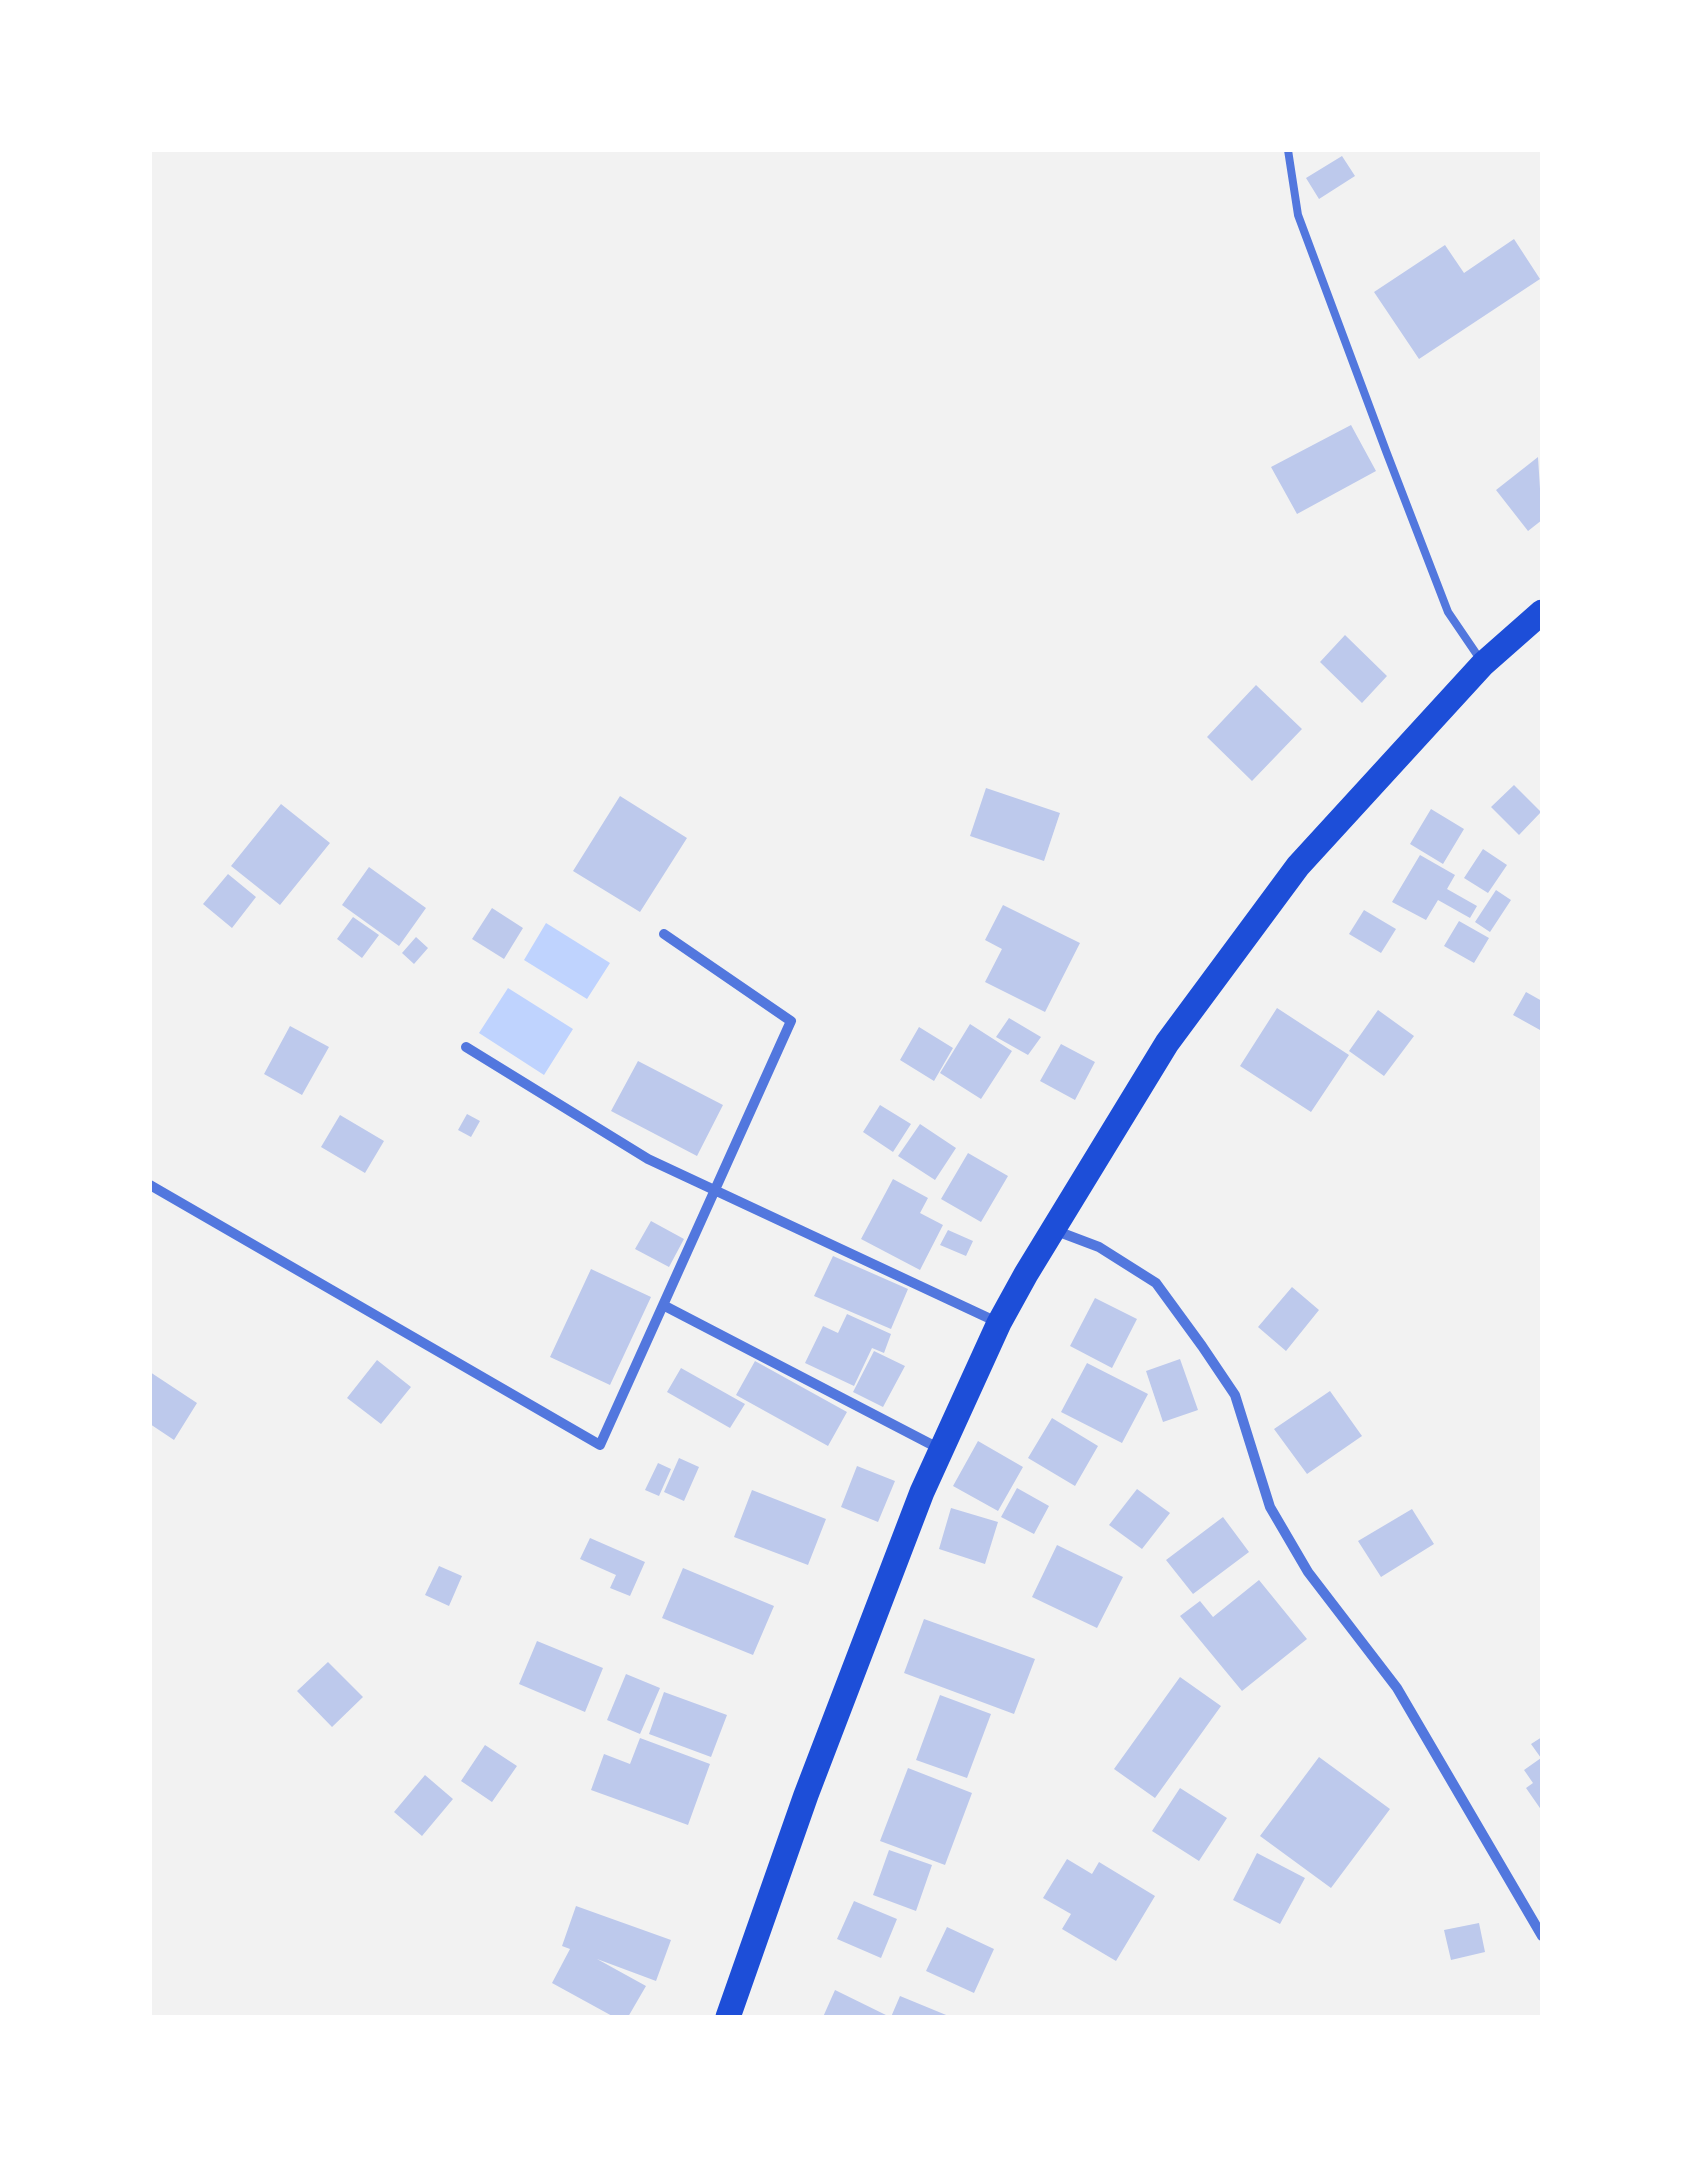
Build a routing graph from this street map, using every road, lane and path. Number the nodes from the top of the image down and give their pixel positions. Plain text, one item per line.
1 (1288, 150) edge
2 (1542, 612) edge
3 (1484, 664) junction
4 (664, 934) dead end
5 (466, 1047) dead end
6 (150, 1185) edge
7 (716, 1190) junction
8 (1054, 1230) junction
9 (663, 1304) junction
10 (999, 1322) junction
11 (941, 1450) junction
12 (1542, 1936) edge
13 (728, 2017) edge

1 - 3 lane
2 - 3 main road
3 - 8 main road
4 - 7 street
5 - 7 street
6 - 9 street
7 - 9 street
7 - 10 street
8 - 10 main road
8 - 12 street
9 - 11 street
10 - 11 main road
11 - 13 main road

